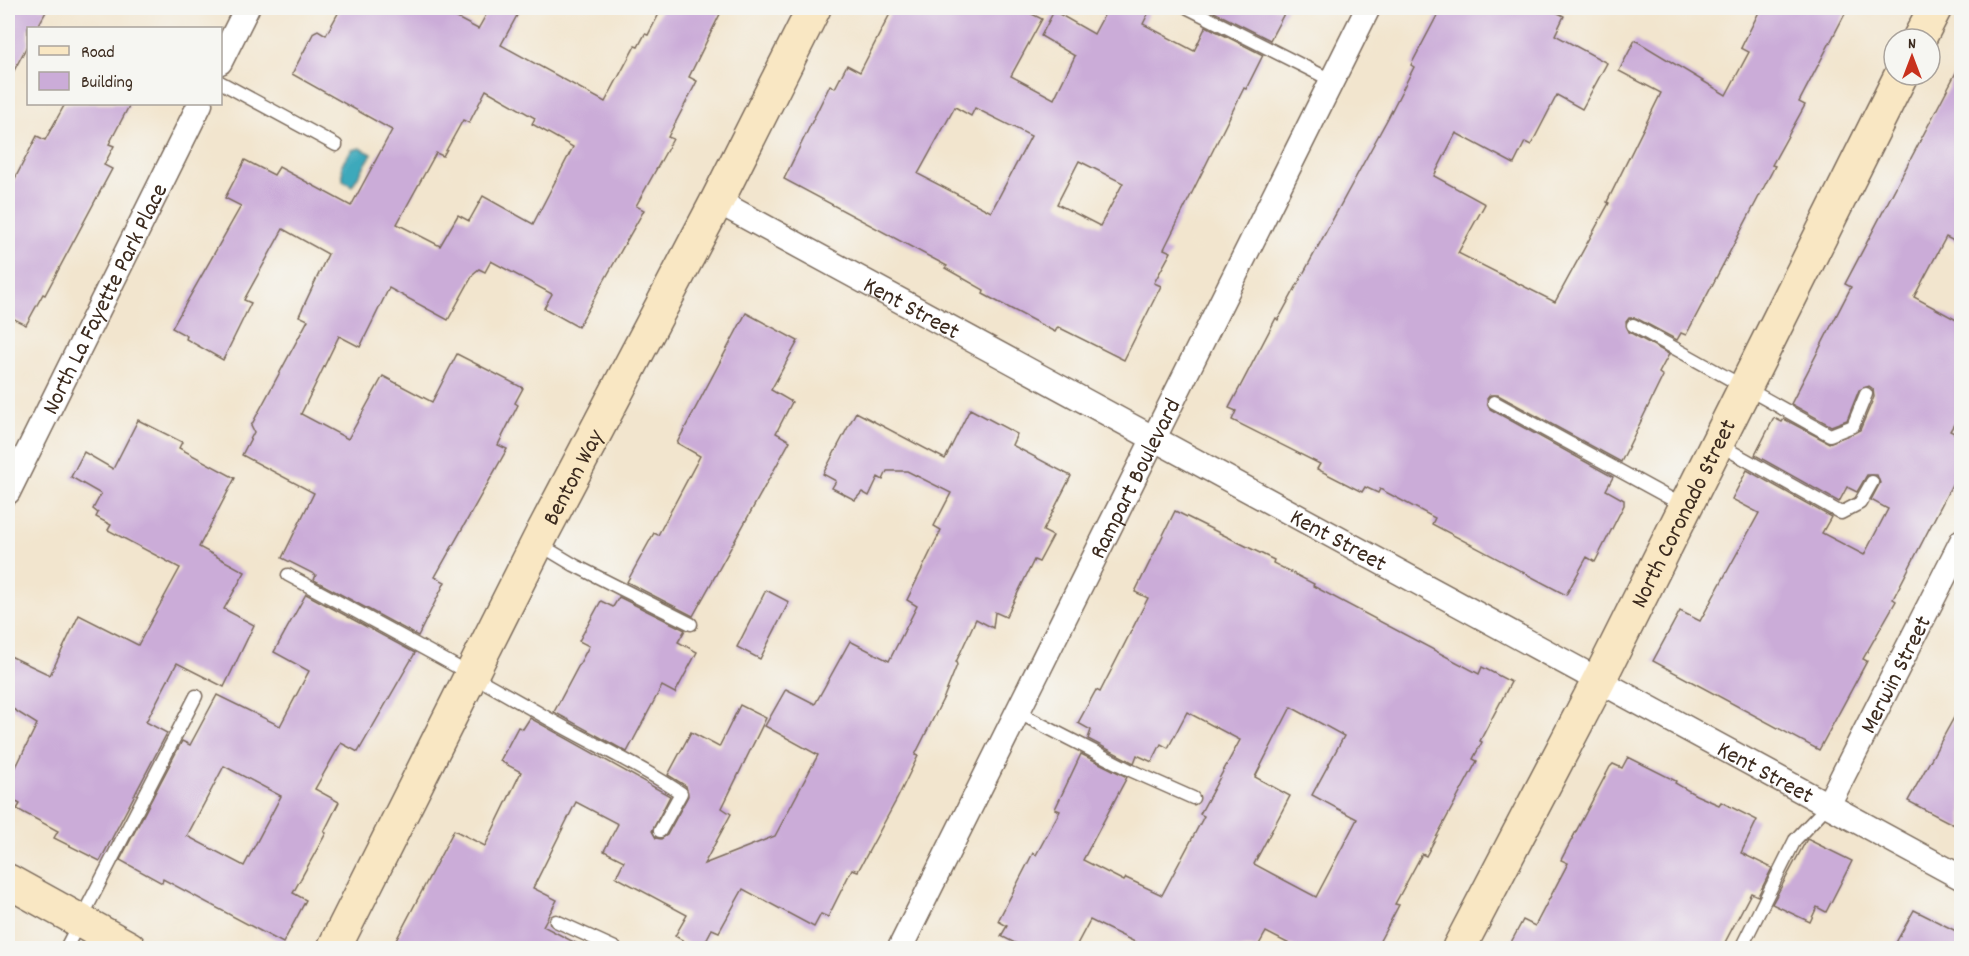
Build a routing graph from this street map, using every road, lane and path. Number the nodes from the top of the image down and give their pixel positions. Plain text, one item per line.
1 (248, 8) edge
2 (814, 8) edge
3 (1188, 8) edge
4 (1368, 8) edge
5 (1935, 8) edge
6 (1925, 27) edge
7 (222, 58) edge
8 (1331, 80) junction
9 (222, 83) edge
10 (1895, 87) edge
11 (200, 105) edge
12 (336, 145) dead end
13 (717, 201) junction
14 (1633, 325) dead end
15 (1745, 387) junction
16 (1866, 394) dead end
17 (1494, 402) dead end
18 (1152, 437) junction
19 (1717, 443) junction
20 (1872, 482) dead end
21 (8, 492) edge
22 (1685, 507) junction
23 (1962, 541) edge
24 (539, 544) junction
25 (288, 575) dead end
26 (691, 624) dead end
27 (472, 673) junction
28 (1599, 680) junction
29 (196, 696) dead end
30 (1017, 712) junction
31 (1193, 798) dead end
32 (1828, 805) junction
33 (660, 831) dead end
34 (1962, 878) edge
35 (8, 881) edge
36 (556, 921) dead end
37 (73, 935) edge
38 (129, 948) edge
39 (334, 948) edge
40 (615, 948) edge
41 (900, 948) edge
42 (1459, 948) edge
43 (1741, 948) edge

1 - 7 street
2 - 13 street, Benton Way
3 - 8 lane
4 - 8 street, Rampart Boulevard
5 - 6 street
8 - 18 street, Rampart Boulevard
9 - 12 lane
10 - 15 street, North Coronado Street
11 - 21 street, North La Fayette Park Place
13 - 18 street, Kent Street
13 - 24 street, Benton Way
14 - 15 lane
15 - 16 lane
15 - 19 street, North Coronado Street
17 - 22 lane
18 - 28 street, Kent Street
18 - 30 street, Rampart Boulevard
19 - 20 lane
19 - 22 street, North Coronado Street
22 - 28 street, North Coronado Street
23 - 32 street, Merwin Street
24 - 26 lane
24 - 27 street, Benton Way
25 - 27 lane
27 - 33 lane
27 - 39 street, Benton Way
28 - 32 street, Kent Street
28 - 42 street, North Coronado Street
29 - 37 lane
30 - 31 lane
30 - 41 street, Rampart Boulevard
32 - 34 street, Kent Street
32 - 43 lane
35 - 37 street
36 - 40 lane
37 - 38 street

